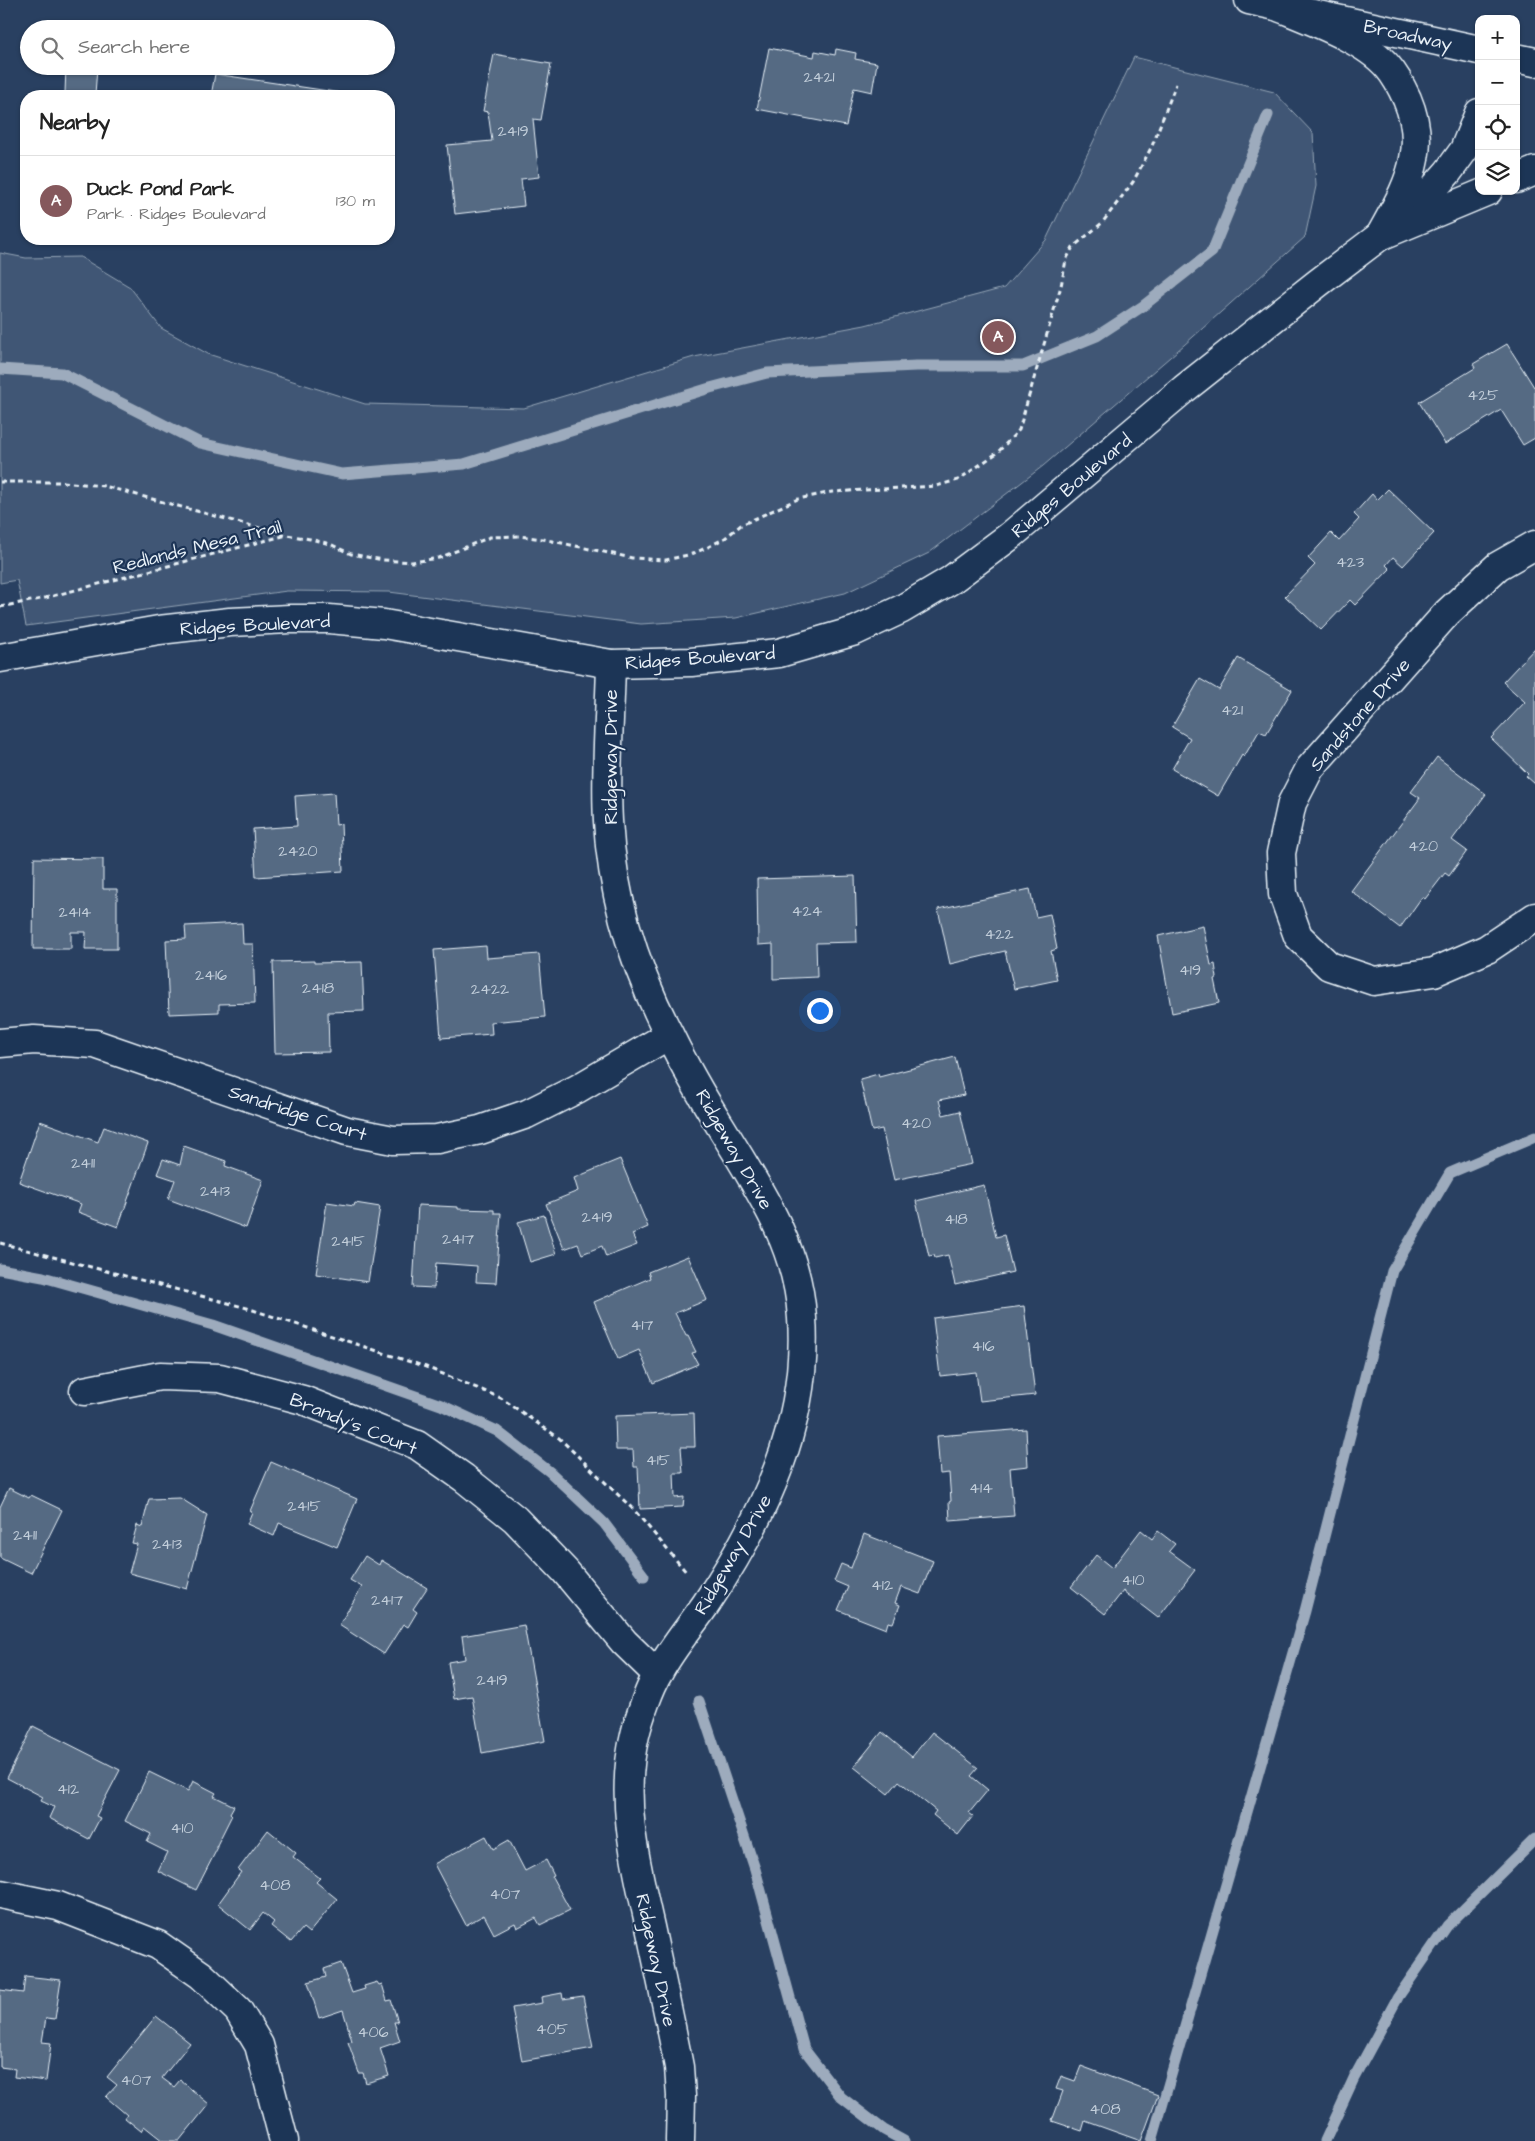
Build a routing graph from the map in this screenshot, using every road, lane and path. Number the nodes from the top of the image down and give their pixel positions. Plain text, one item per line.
1 (1261, 3) edge
2 (1475, 49) edge
3 (1520, 59) edge
4 (1535, 62) edge
5 (1176, 84) dead end
6 (1475, 123) edge
7 (1535, 171) edge
8 (1520, 177) edge
9 (1478, 195) edge
10 (1380, 236) junction
11 (0, 482) edge
12 (287, 535) junction
13 (1535, 546) edge
14 (0, 607) edge
15 (0, 658) edge
16 (611, 664) junction
17 (1535, 917) edge
18 (669, 1035) junction
19 (0, 1043) edge
20 (0, 1243) edge
21 (84, 1392) dead end
22 (708, 1601) junction
23 (657, 1674) junction
24 (0, 1894) edge
25 (284, 2141) edge
26 (680, 2141) edge

1 - 2 street, Broadway
1 - 10 street
3 - 4 street
5 - 12 path, Redlands Mesa Trail
6 - 10 street, Ridges Boulevard
7 - 8 street
9 - 10 street
10 - 16 street, Ridges Boulevard
11 - 12 path
12 - 14 path, Redlands Mesa Trail
13 - 17 street, Sandstone Drive
15 - 16 street, Ridges Boulevard
16 - 18 street, Ridgeway Drive
18 - 19 street, Sandridge Court
18 - 22 street, Ridgeway Drive
20 - 22 path
21 - 23 street, Brandy's Court
22 - 23 street, Ridgeway Drive
23 - 26 street, Ridgeway Drive
24 - 25 street

